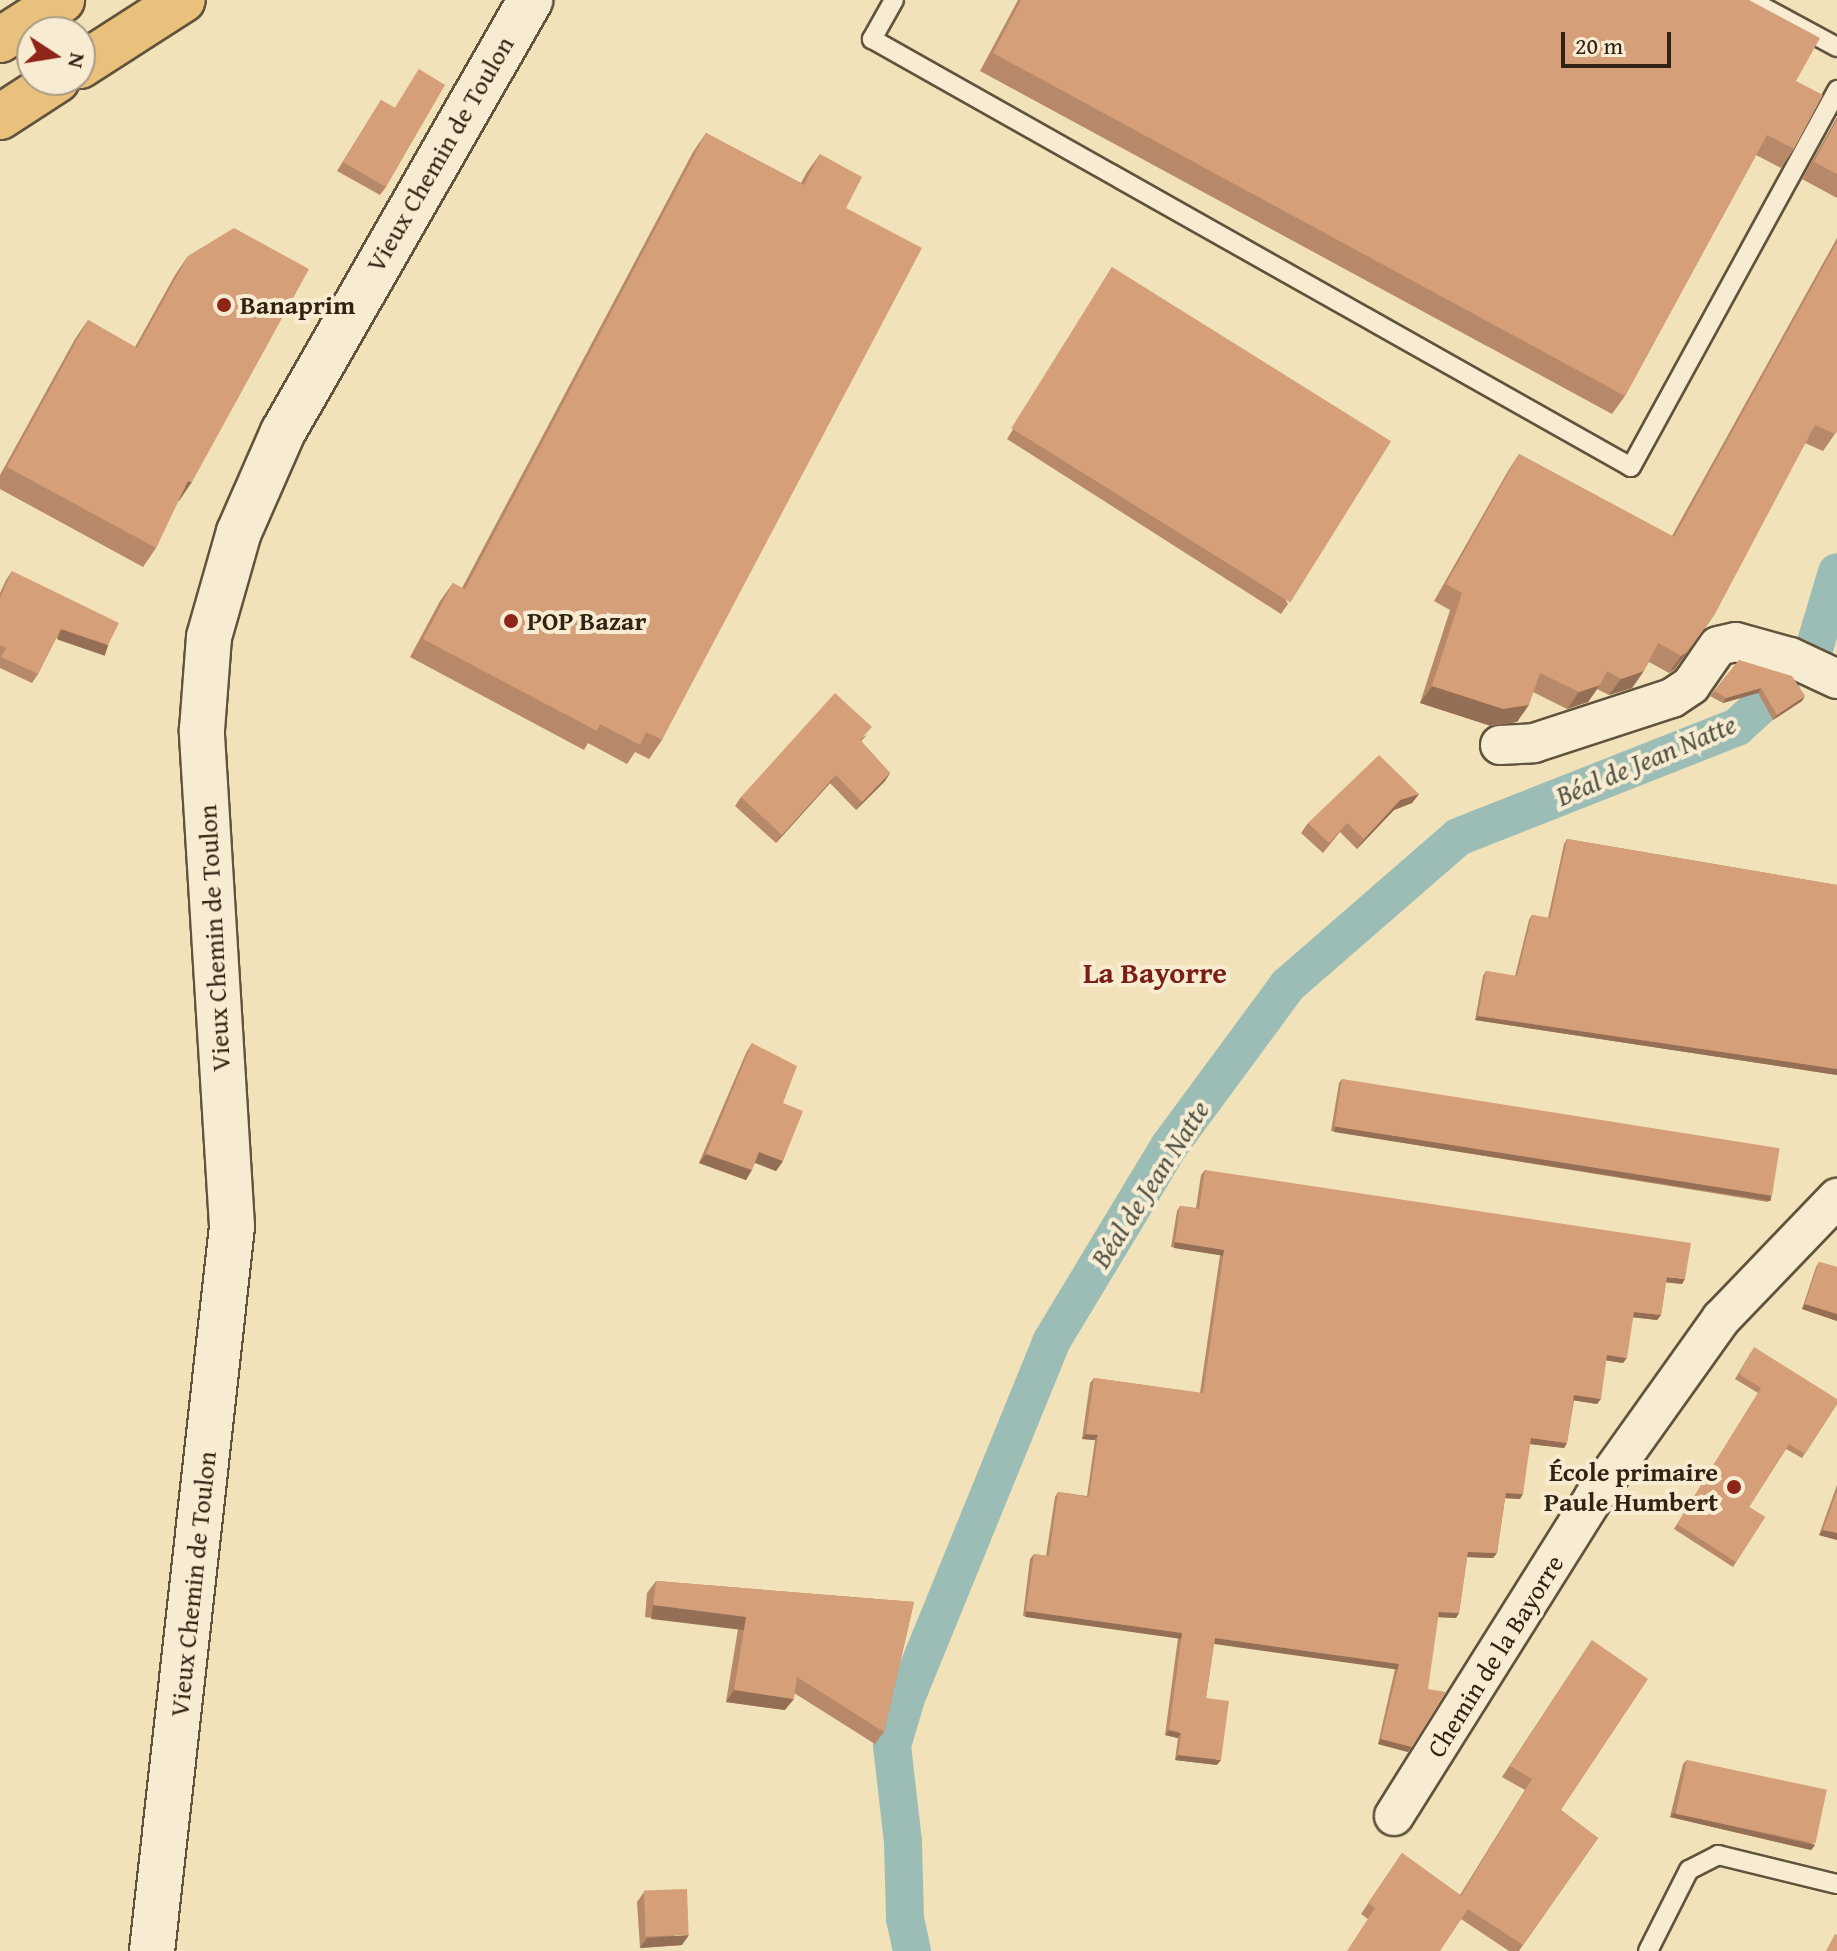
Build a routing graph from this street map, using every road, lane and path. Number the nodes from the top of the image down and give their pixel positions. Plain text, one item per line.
1 (62, 0) edge
2 (183, 0) edge
3 (530, 0) edge
4 (894, 0) edge
5 (1750, 0) edge
6 (0, 40) edge
7 (1837, 47) edge
8 (96, 56) edge
9 (1837, 90) edge
10 (32, 96) edge
11 (0, 117) edge
12 (1837, 679) edge
13 (1500, 745) dead end
14 (1831, 1214) edge
15 (1394, 1816) dead end
16 (1837, 1884) edge
17 (152, 1951) edge
18 (1648, 1951) edge

1 - 6 highway
2 - 8 highway
3 - 17 street, Vieux Chemin de Toulon
4 - 9 lane
5 - 7 lane
10 - 11 highway
12 - 13 street
14 - 15 street, Chemin de la Bayorre
16 - 18 lane

